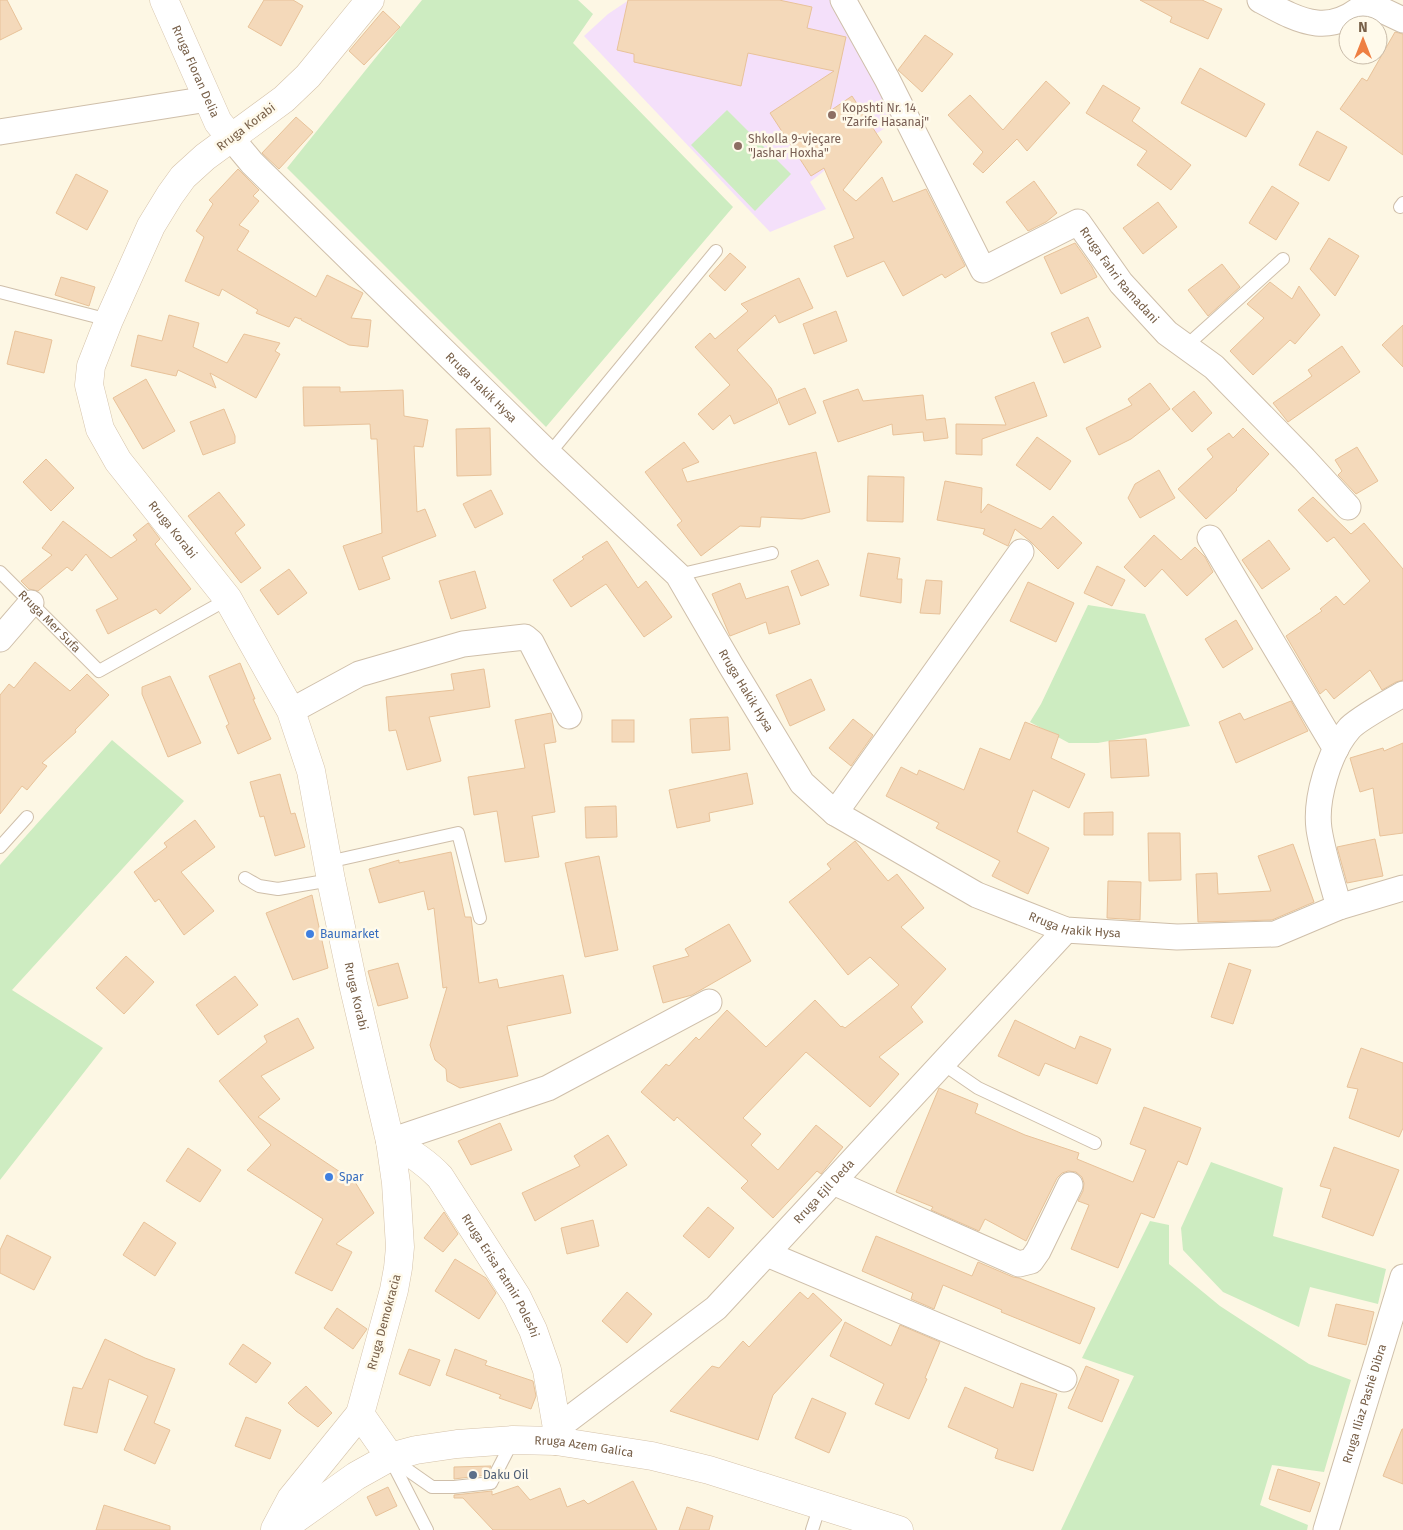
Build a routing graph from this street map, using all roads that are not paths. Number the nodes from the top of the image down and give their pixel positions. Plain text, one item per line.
1 (164, 0) edge
2 (843, 0) edge
3 (1260, 0) edge
4 (364, 2) edge
5 (1369, 2) edge
6 (1403, 20) edge
7 (208, 99) junction
8 (0, 132) edge
9 (232, 139) junction
10 (716, 251) dead end
11 (1283, 259) dead end
12 (0, 292) edge
13 (109, 320) junction
14 (1185, 347) junction
15 (549, 454) junction
16 (1348, 507) dead end
17 (1210, 538) dead end
18 (1021, 552) dead end
19 (772, 553) dead end
20 (0, 572) edge
21 (678, 575) junction
22 (228, 599) junction
23 (31, 603) junction
24 (0, 639) edge
25 (1403, 694) edge
26 (290, 710) junction
27 (569, 716) dead end
28 (1336, 749) junction
29 (835, 813) junction
30 (27, 817) dead end
31 (0, 847) edge
32 (330, 871) junction
33 (245, 878) dead end
34 (1403, 888) edge
35 (1339, 907) junction
36 (480, 918) dead end
37 (1066, 930) junction
38 (708, 1002) dead end
39 (944, 1064) junction
40 (390, 1140) junction
41 (1095, 1143) dead end
42 (833, 1182) junction
43 (1070, 1185) dead end
44 (767, 1254) junction
45 (1403, 1277) edge
46 (1064, 1379) dead end
47 (360, 1414) junction
48 (556, 1434) junction
49 (513, 1440) junction
50 (390, 1457) junction
51 (816, 1518) edge
52 (275, 1530) edge
53 (280, 1530) edge
54 (427, 1530) edge
55 (899, 1530) edge
56 (1326, 1530) edge

1 - 7 street, Rruga Floran Delia
2 - 14 street, Rruga Fahri Ramadani
3 - 5 street
4 - 9 street, Rruga Korabi
5 - 6 street
7 - 8 street
7 - 9 street, Rruga Floran Delia
9 - 13 street, Rruga Korabi
9 - 15 street, Rruga Hakik Hysa
10 - 15 lane
11 - 14 lane
12 - 13 lane
13 - 22 street, Rruga Korabi
14 - 16 street, Rruga Fahri Ramadani
15 - 21 street, Rruga Hakik Hysa
17 - 28 street
18 - 29 street
19 - 21 lane
20 - 23 lane, Rruga Mer Sufa
21 - 29 street, Rruga Hakik Hysa
22 - 23 lane, Rruga Mer Sufa
22 - 26 street, Rruga Korabi
23 - 24 street
25 - 28 street
26 - 27 street
26 - 32 street, Rruga Korabi
28 - 35 street
29 - 37 street, Rruga Hakik Hysa
30 - 31 lane
32 - 33 lane
32 - 36 lane
32 - 40 street, Rruga Korabi
34 - 35 street, Rruga Hakik Hysa
35 - 37 street, Rruga Hakik Hysa
37 - 39 street, Rruga Ejll Deda
38 - 40 street
39 - 41 lane
39 - 42 street, Rruga Ejll Deda
40 - 47 street, Rruga Demokracia
40 - 48 street, Rruga Erisa Fatmir Poleshi
42 - 43 street
42 - 44 street, Rruga Ejll Deda
44 - 46 street
44 - 48 street, Rruga Ejll Deda
45 - 56 street, Rruga Iliaz Pashë Dibra
47 - 50 street
47 - 52 street, Rruga Demokracia
48 - 49 street, Rruga Azem Galica
48 - 51 street, Rruga Azem Galica
49 - 50 street, Rruga Azem Galica
49 - 50 lane
50 - 53 street, Rruga Azem Galica
50 - 54 lane
51 - 55 street, Rruga Azem Galica

